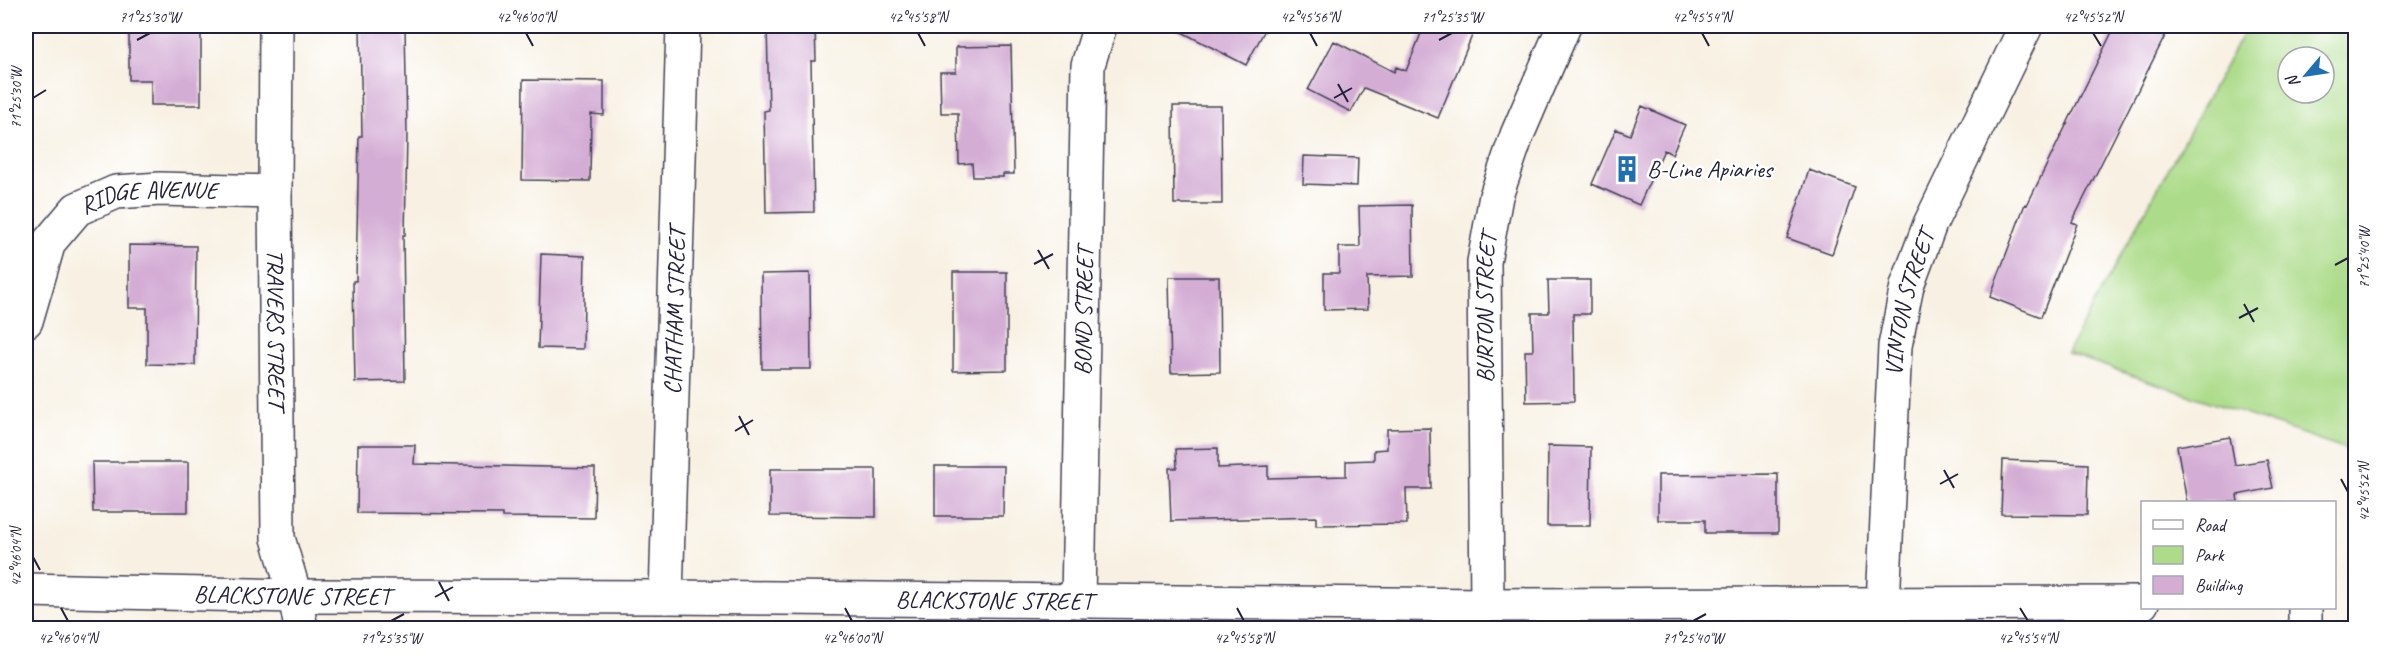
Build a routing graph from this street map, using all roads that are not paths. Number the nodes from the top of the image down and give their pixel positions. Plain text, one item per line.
1 (276, 26) edge
2 (683, 26) edge
3 (1100, 26) edge
4 (1564, 26) edge
5 (2026, 26) edge
6 (275, 192) junction
7 (26, 321) edge
8 (26, 590) edge
9 (295, 596) junction
10 (666, 597) junction
11 (1078, 601) junction
12 (2141, 603) edge
13 (1883, 604) junction
14 (1487, 605) junction
15 (2305, 609) edge
16 (1133, 615) edge
17 (301, 628) edge
18 (2305, 628) edge

1 - 6 street, TRAVERS STREET
2 - 10 street, CHATHAM STREET
3 - 11 street, BOND STREET
4 - 14 street, BURTON STREET
5 - 13 street, VINTON STREET
6 - 7 street, RIDGE AVENUE
6 - 9 street, TRAVERS STREET
8 - 9 street, BLACKSTONE STREET
9 - 10 street, BLACKSTONE STREET
9 - 17 street, TRAVERS STREET
10 - 11 street, BLACKSTONE STREET
11 - 16 street, BLACKSTONE STREET
12 - 13 street, BLACKSTONE STREET
13 - 14 street, BLACKSTONE STREET
14 - 16 street, BLACKSTONE STREET
15 - 18 street

